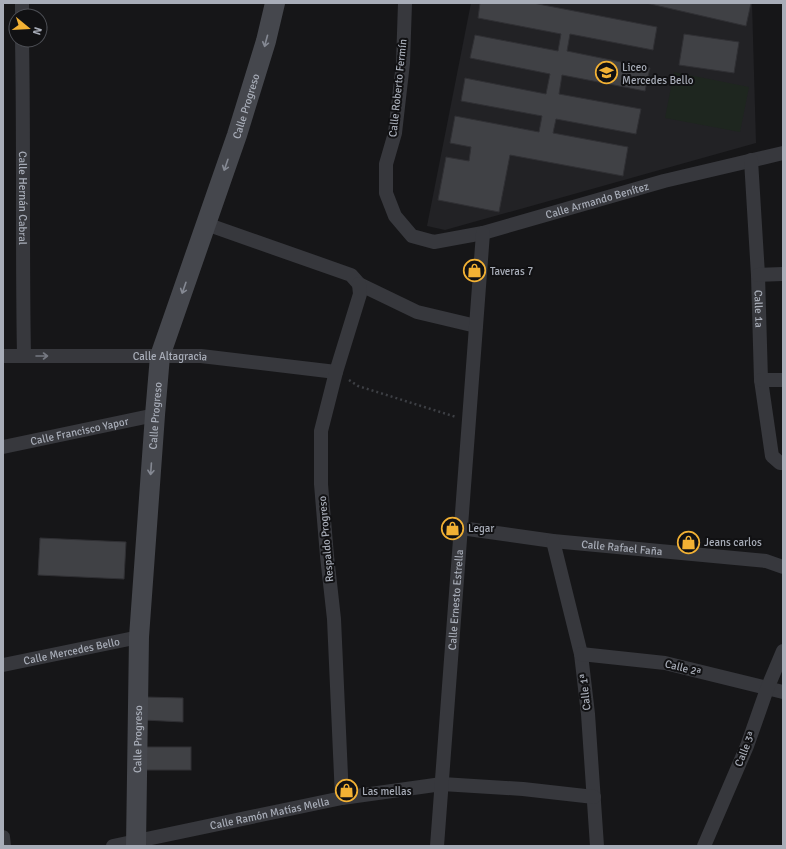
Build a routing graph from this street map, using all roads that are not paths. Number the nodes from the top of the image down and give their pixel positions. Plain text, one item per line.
1 (275, 3) edge
2 (405, 3) edge
3 (22, 48) edge
4 (783, 153) edge
5 (751, 160) junction
6 (206, 224) junction
7 (484, 233) junction
8 (412, 236) joint
9 (758, 274) junction
10 (783, 274) edge
11 (359, 284) junction
12 (476, 326) junction
13 (3, 356) edge
14 (24, 356) junction
15 (160, 356) junction
16 (336, 372) junction
17 (761, 380) junction
18 (783, 380) edge
19 (155, 415) junction
20 (3, 447) edge
21 (777, 460) edge
22 (461, 528) junction
23 (553, 541) junction
24 (783, 566) edge
25 (139, 637) junction
26 (783, 651) edge
27 (581, 654) junction
28 (3, 665) edge
29 (767, 689) junction
30 (783, 692) edge
31 (442, 784) junction
32 (594, 797) junction
33 (342, 798) junction
34 (3, 837) edge
35 (136, 843) edge
36 (4, 846) edge
37 (113, 846) edge
38 (437, 846) edge
39 (597, 846) edge
40 (704, 846) edge

1 -> 6 street, Calle Progreso
2 - 8 street, Calle Roberto Fermín
3 - 14 street, Calle Hernán Cabral
4 - 5 street, Calle Armando Benítez
5 - 7 street, Calle Armando Benítez
5 - 9 street, Calle 1a
6 - 11 street
6 -> 15 street, Calle Progreso
7 - 8 street, Calle Armando Benítez
7 - 12 street, Calle Ernesto Estrella
9 - 10 street
9 - 17 street, Calle 1a
11 - 12 street
11 - 16 street, Respaldo Progreso
12 - 22 street, Calle Ernesto Estrella
13 - 14 street, Calle Altagracia
14 -> 15 street, Calle Altagracia
15 - 16 street, Calle Altagracia
15 - 19 street, Calle Progreso
16 - 33 street, Respaldo Progreso
17 - 18 street
17 - 21 street, Calle 1a
19 - 20 street, Calle Francisco Yapor
19 -> 25 street, Calle Progreso
22 - 23 street, Calle Rafael Faña
22 - 31 street, Calle Ernesto Estrella
23 - 24 street, Calle Rafael Faña
23 - 27 street, Calle 1ª
25 - 28 street, Calle Mercedes Bello
25 - 35 street, Calle Progreso
26 - 29 street, Calle 3ª
27 - 29 street, Calle 2ª
27 - 32 street, Calle 1ª
29 - 30 street, Calle 2ª
29 - 40 street, Calle 3ª
31 - 32 street, Calle Ramón Matías Mella
31 - 33 street, Calle Ramón Matías Mella
31 - 38 street, Calle Ernesto Estrella
32 - 39 street, Calle 1ª
33 - 35 street, Calle Ramón Matías Mella
34 - 36 street
35 - 37 street, Calle Ramón Matías Mella

